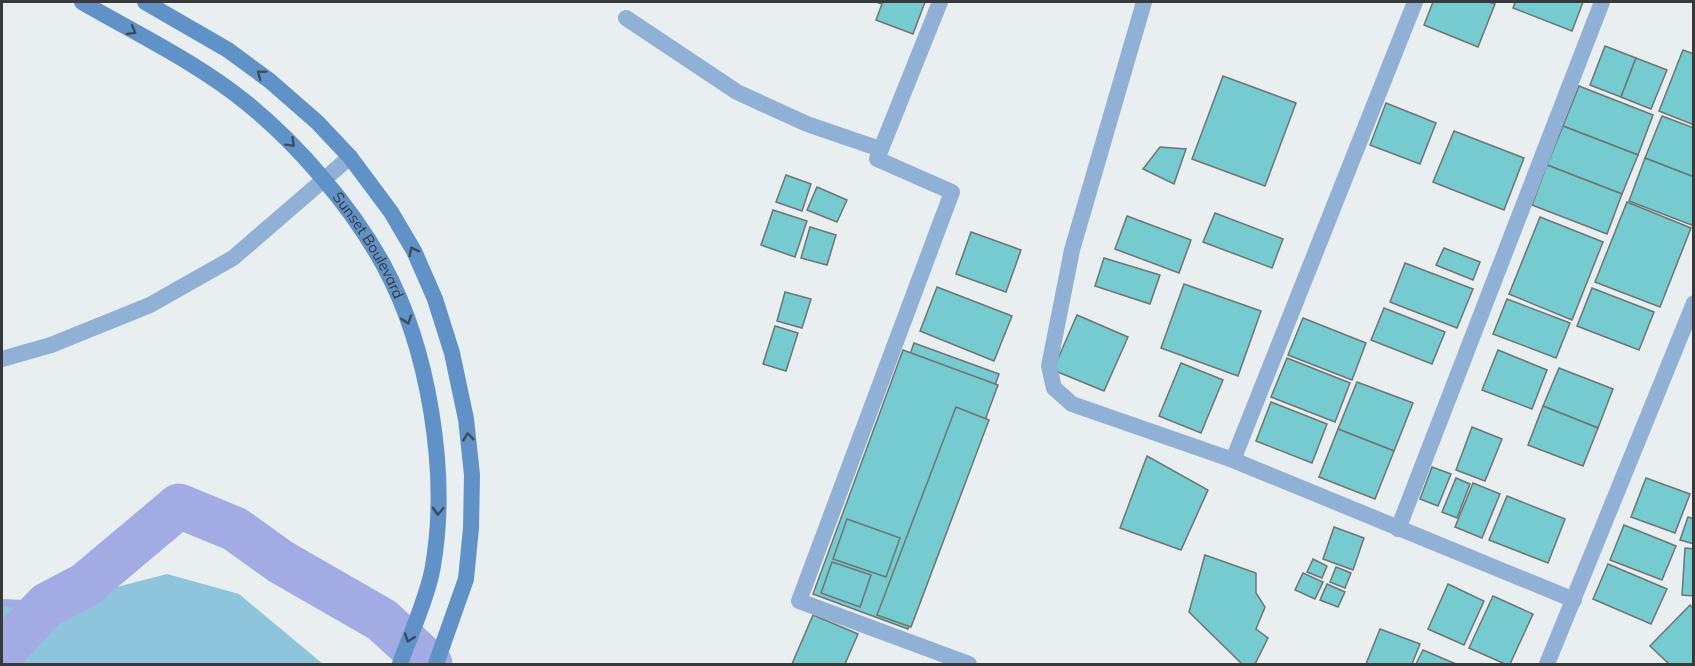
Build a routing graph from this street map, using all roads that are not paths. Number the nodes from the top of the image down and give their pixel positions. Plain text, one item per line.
1 (82, 2) edge
2 (145, 2) edge
3 (940, 2) edge
4 (1144, 2) edge
5 (1415, 2) edge
6 (1602, 2) edge
7 (626, 18) dead end
8 (880, 149) junction
9 (350, 157) junction
10 (324, 180) junction
11 (1694, 303) edge
12 (2, 358) edge
13 (1233, 460) junction
14 (1398, 529) junction
15 (1574, 600) junction
16 (400, 664) edge
17 (436, 664) edge
18 (969, 664) edge
19 (1547, 664) edge

1 -> 10 main road, Sunset Boulevard
9 -> 2 main road
3 - 8 street
4 - 13 street
5 - 13 street
6 - 14 street
7 - 8 street
8 - 18 street
9 - 10 street
17 -> 9 main road
10 - 12 street
10 -> 16 main road, Sunset Boulevard
11 - 15 street
13 - 14 street
14 - 15 street
15 - 19 street

